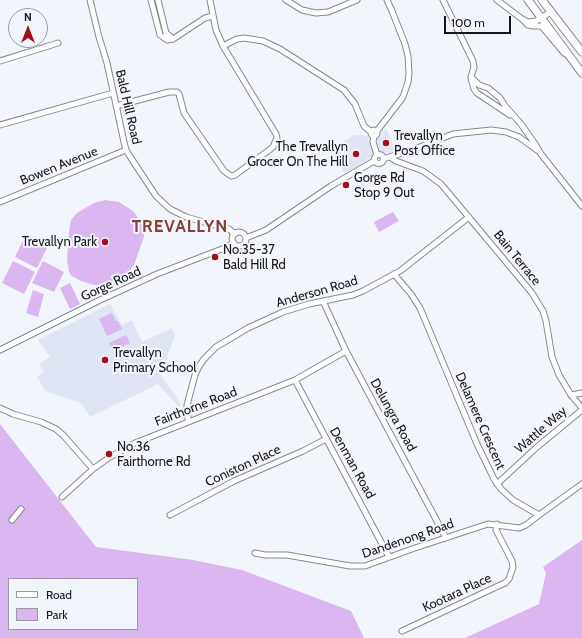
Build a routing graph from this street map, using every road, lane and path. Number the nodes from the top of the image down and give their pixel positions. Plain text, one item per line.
1 (90, 0) edge
2 (151, 0) edge
3 (158, 0) edge
4 (210, 0) edge
5 (286, 0) edge
6 (357, 0) edge
7 (387, 0) edge
8 (443, 0) edge
9 (497, 0) edge
10 (528, 0) edge
11 (542, 0) edge
12 (551, 12) junction
13 (213, 16) junction
14 (542, 18) junction
15 (522, 19) junction
16 (173, 39) junction
17 (58, 43) dead end
18 (223, 46) junction
19 (582, 52) edge
20 (572, 60) junction
21 (0, 61) edge
22 (582, 73) edge
23 (471, 77) junction
24 (113, 93) junction
25 (116, 106) junction
26 (514, 117) junction
27 (0, 125) edge
28 (374, 133) junction
29 (126, 150) junction
30 (541, 154) junction
31 (377, 155) junction
32 (390, 157) junction
33 (383, 159) junction
34 (374, 161) junction
35 (0, 202) edge
36 (582, 206) edge
37 (468, 217) junction
38 (235, 234) junction
39 (246, 238) junction
40 (234, 243) junction
41 (394, 274) junction
42 (324, 301) junction
43 (0, 350) edge
44 (346, 351) junction
45 (295, 380) junction
46 (582, 393) edge
47 (571, 395) junction
48 (0, 408) edge
49 (582, 409) edge
50 (188, 421) junction
51 (326, 439) junction
52 (93, 469) junction
53 (498, 484) junction
54 (582, 484) edge
55 (62, 497) dead end
56 (21, 509) dead end
57 (170, 515) dead end
58 (539, 515) junction
59 (12, 520) dead end
60 (497, 524) junction
61 (446, 538) junction
62 (255, 553) dead end
63 (389, 557) junction
64 (402, 631) dead end

1 - 24 street, Bald Hill Road
2 - 16 street
3 - 16 street
4 - 13 street
5 - 6 street
7 - 28 street
8 - 23 street
9 - 15 street
10 - 14 highway
11 - 12 highway
12 - 14 street
12 - 19 highway
13 - 16 street
13 - 18 street
14 - 15 street
14 - 20 highway
15 - 20 street
17 - 21 street
18 - 25 street
18 - 28 street
20 - 22 highway
23 - 26 street
23 - 26 street
24 - 25 street, Bald Hill Road
24 - 27 street
25 - 29 street, Bald Hill Road
26 - 30 street
28 - 31 street
29 - 35 street, Bowen Avenue
29 - 38 street, Bald Hill Road
30 - 32 street
30 - 36 street
31 - 33 street
31 - 34 street
32 - 33 street
32 - 37 street, Bain Terrace
33 - 34 street
34 - 39 street
37 - 41 street, Anderson Road
37 - 47 street, Bain Terrace
38 - 39 street
38 - 40 street
39 - 40 street
40 - 43 street, Gorge Road
41 - 42 street, Anderson Road
41 - 53 street, Delamere Crescent
42 - 44 street, Delungra Road
42 - 50 street, Anderson Road
44 - 45 street, Fairthorne Road
44 - 61 street, Delungra Road
45 - 50 street, Fairthorne Road
45 - 51 street, Denman Road
46 - 47 street
47 - 49 street, Bain Terrace
48 - 52 street
49 - 53 street, Wattle Way
50 - 52 street, Fairthorne Road
51 - 57 street, Coniston Place
51 - 63 street, Denman Road
52 - 55 street, Fairthorne Road
53 - 58 street, Delamere Crescent
54 - 58 street
56 - 59 street
58 - 60 street, Dandenong Road
60 - 61 street, Dandenong Road
60 - 64 street, Kootara Place
61 - 63 street, Dandenong Road
62 - 63 street, Dandenong Road

